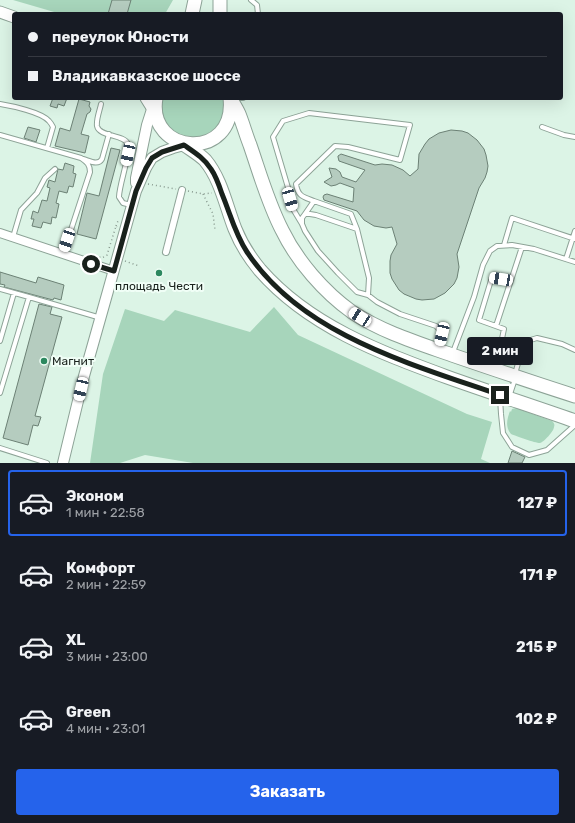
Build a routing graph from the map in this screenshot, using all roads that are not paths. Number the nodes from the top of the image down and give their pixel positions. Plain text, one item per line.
1 (195, 0) edge
2 (220, 0) edge
3 (251, 0) edge
4 (0, 12) edge
5 (192, 12) edge
6 (220, 12) edge
7 (258, 12) edge
8 (12, 16) edge
9 (230, 100) edge
10 (231, 100) edge
11 (0, 104) edge
12 (101, 104) dead end
13 (153, 104) edge
14 (542, 127) dead end
15 (109, 134) junction
16 (0, 135) edge
17 (575, 137) edge
18 (184, 144) junction
19 (46, 148) junction
20 (81, 158) junction
21 (55, 169) dead end
22 (180, 190) road end
23 (136, 191) junction
24 (314, 202) junction
25 (132, 206) junction
26 (305, 214) junction
27 (302, 224) junction
28 (357, 229) junction
29 (575, 231) edge
30 (0, 233) edge
31 (13, 237) junction
32 (574, 239) edge
33 (504, 245) junction
34 (522, 246) junction
35 (165, 252) dead end
36 (62, 254) junction
37 (566, 259) junction
38 (575, 262) edge
39 (114, 271) junction
40 (511, 280) junction
41 (0, 289) edge
42 (14, 293) junction
43 (368, 295) junction
44 (29, 297) junction
45 (101, 318) junction
46 (496, 326) junction
47 (1, 333) edge
48 (0, 341) edge
49 (438, 350) junction
50 (575, 350) edge
51 (452, 355) junction
52 (483, 365) junction
53 (515, 376) junction
54 (0, 393) edge
55 (575, 396) edge
56 (504, 397) junction
57 (575, 421) edge
58 (575, 425) edge
59 (0, 449) edge
60 (47, 463) edge
61 (63, 463) edge

1 - 5 main road
2 - 6 main road
3 - 7 lane
4 - 8 main road
9 - 18 main road
10 - 49 main road
11 - 19 lane
12 - 15 lane
13 - 18 main road
13 - 23 street
14 - 17 lane
15 - 20 lane
15 - 25 lane
16 - 19 lane
18 - 23 street
18 - 56 main road
19 - 20 lane
20 - 36 lane
21 - 31 lane
22 - 35 street
23 - 25 street
24 - 26 lane
24 - 27 lane
24 - 28 lane
25 - 39 street
26 - 27 lane
26 - 28 lane
27 - 43 lane
28 - 43 lane
29 - 32 lane
30 - 31 street
31 - 36 street
32 - 33 lane
32 - 37 lane
33 - 34 lane
33 - 51 lane
34 - 37 lane
34 - 40 lane
36 - 39 street
37 - 38 lane
39 - 45 street
40 - 46 lane
40 - 46 lane
41 - 42 lane
42 - 44 lane
42 - 47 lane
43 - 49 lane
44 - 45 lane
44 - 54 lane
45 - 61 street
46 - 52 lane
47 - 48 lane
49 - 51 main road
50 - 53 lane
51 - 52 main road
52 - 53 main road
53 - 55 main road
53 - 56 lane
56 - 57 main road
56 - 58 lane
59 - 60 lane

